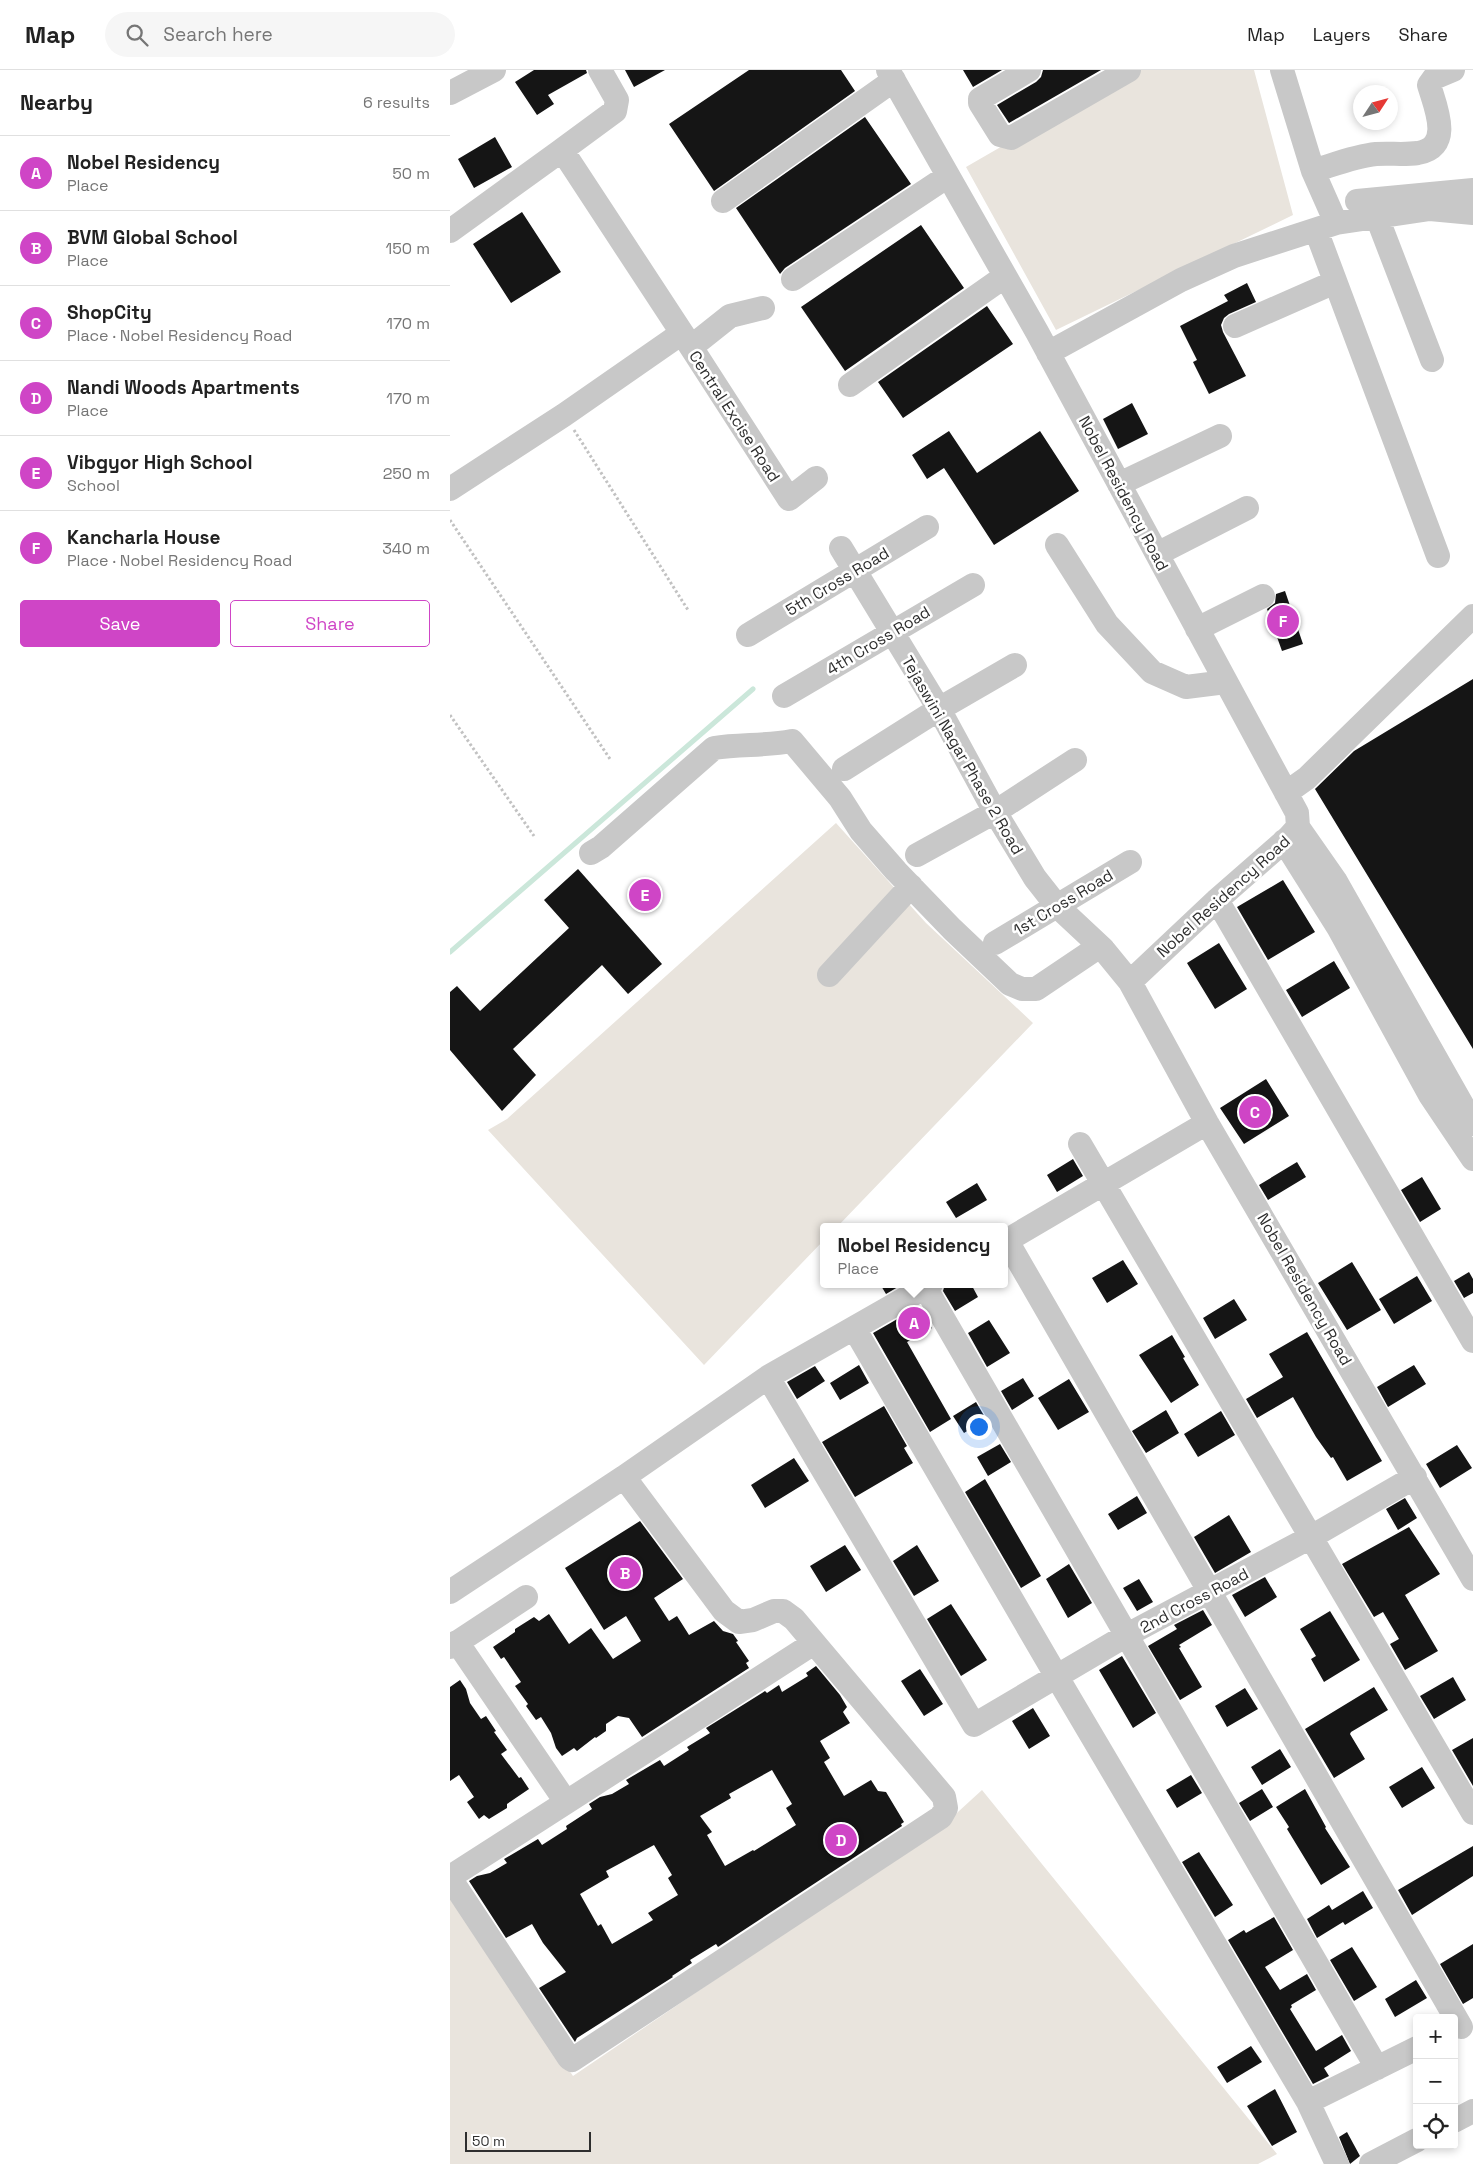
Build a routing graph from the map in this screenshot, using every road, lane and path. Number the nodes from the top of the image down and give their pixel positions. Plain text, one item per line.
1 (494, 70) edge
2 (600, 70) edge
3 (1029, 70) edge
4 (1129, 70) edge
5 (1282, 70) edge
6 (1453, 70) edge
7 (891, 75) edge
8 (450, 93) edge
9 (562, 150) junction
10 (1312, 171) junction
11 (948, 176) junction
12 (1473, 190) edge
13 (723, 201) dead end
14 (1358, 201) dead end
15 (1473, 213) edge
16 (1377, 217) junction
17 (453, 223) edge
18 (1326, 226) junction
19 (1004, 277) junction
20 (792, 279) dead end
21 (1335, 282) junction
22 (763, 308) dead end
23 (1235, 326) dead end
24 (686, 340) junction
25 (1048, 353) junction
26 (1432, 360) dead end
27 (850, 385) dead end
28 (564, 415) junction
29 (1220, 436) dead end
30 (816, 478) dead end
31 (1119, 484) junction
32 (450, 489) edge
33 (1247, 508) dead end
34 (450, 520) edge
35 (927, 527) dead end
36 (1057, 545) dead end
37 (841, 548) dead end
38 (1157, 554) junction
39 (1438, 556) dead end
40 (855, 572) junction
41 (973, 585) dead end
42 (1263, 596) dead end
43 (688, 610) dead end
44 (1473, 616) edge
45 (1197, 629) junction
46 (891, 632) junction
47 (748, 635) dead end
48 (1015, 665) dead end
49 (1226, 682) junction
50 (784, 696) dead end
51 (939, 709) junction
52 (450, 714) edge
53 (610, 759) dead end
54 (1075, 760) dead end
55 (844, 769) dead end
56 (1283, 788) junction
57 (995, 812) junction
58 (1291, 834) junction
59 (534, 836) dead end
60 (591, 853) dead end
61 (917, 855) dead end
62 (1130, 862) dead end
63 (911, 886) junction
64 (1217, 900) junction
65 (1057, 906) junction
66 (996, 943) dead end
67 (1103, 949) junction
68 (829, 975) dead end
69 (1130, 982) junction
70 (1207, 1123) junction
71 (1473, 1124) edge
72 (1080, 1144) dead end
73 (1473, 1159) edge
74 (1104, 1185) junction
75 (1008, 1241) edge
76 (1008, 1245) edge
77 (924, 1288) edge
78 (929, 1288) edge
79 (854, 1328) junction
80 (1473, 1340) edge
81 (768, 1377) junction
82 (624, 1477) junction
83 (1415, 1477) junction
84 (1311, 1537) junction
85 (1473, 1579) edge
86 (450, 1592) edge
87 (1208, 1593) junction
88 (526, 1597) dead end
89 (1127, 1635) junction
90 (814, 1643) junction
91 (454, 1644) edge
92 (1057, 1677) junction
93 (566, 1802) junction
94 (1473, 1813) edge
95 (450, 1877) edge
96 (1463, 2026) edge
97 (1413, 2050) edge
98 (1377, 2068) junction
99 (1308, 2102) junction
100 (1473, 2111) edge
101 (1458, 2119) edge
102 (1413, 2142) edge
103 (1337, 2164) edge
104 (1371, 2164) edge

1 - 8 street
2 - 9 street
3 - 4 street
5 - 10 street
6 - 10 street
7 - 11 street, Nobel Residency Road
7 - 13 street
9 - 17 street
9 - 24 street, Central Excise Road
10 - 18 street
11 - 19 street, Nobel Residency Road
11 - 20 street
12 - 14 street
15 - 16 street
16 - 18 street
16 - 26 street
18 - 21 street
18 - 25 street
19 - 25 street, Nobel Residency Road
19 - 27 street
21 - 23 street
21 - 39 street
22 - 24 street
24 - 28 street
24 - 30 street, Central Excise Road
25 - 31 street, Nobel Residency Road
28 - 32 street
28 - 43 path
29 - 31 street
31 - 38 street, Nobel Residency Road
33 - 38 street
34 - 53 path
35 - 40 street, 5th Cross Road
36 - 49 street
37 - 40 street, Tejaswini Nagar Phase 2 Road
38 - 45 street, Nobel Residency Road
40 - 46 street, Tejaswini Nagar Phase 2 Road
40 - 47 street, 5th Cross Road
41 - 46 street, 4th Cross Road
42 - 45 street
44 - 56 street
45 - 49 street, Nobel Residency Road
46 - 50 street, 4th Cross Road
46 - 51 street, Tejaswini Nagar Phase 2 Road
48 - 51 street
49 - 56 street, Nobel Residency Road
51 - 55 street
51 - 57 street, Tejaswini Nagar Phase 2 Road
52 - 59 path
54 - 57 street
56 - 58 street, Nobel Residency Road
57 - 61 street
57 - 65 street, Tejaswini Nagar Phase 2 Road
58 - 64 street, Nobel Residency Road
58 - 71 street
58 - 73 street
60 - 63 street
62 - 65 street, 1st Cross Road
63 - 67 street
63 - 68 street
64 - 69 street, Nobel Residency Road
64 - 80 street
65 - 66 street, 1st Cross Road
65 - 67 street, Tejaswini Nagar Phase 2 Road
67 - 69 street, Tejaswini Nagar Phase 2 Road
69 - 70 street, Nobel Residency Road
70 - 74 street
70 - 83 street, Nobel Residency Road
72 - 74 street
74 - 75 street
74 - 84 street
76 - 87 street
77 - 79 street
78 - 89 street
79 - 81 street
79 - 92 street
81 - 82 street
81 - 92 street, 2nd Cross Road
82 - 86 street
82 - 90 street
83 - 84 street, 2nd Cross Road
83 - 85 street, Nobel Residency Road
84 - 87 street, 2nd Cross Road
84 - 94 street
87 - 89 street, 2nd Cross Road
87 - 96 street
88 - 91 street
89 - 92 street, 2nd Cross Road
89 - 98 street
90 - 93 street
90 - 95 street
91 - 93 street
92 - 99 street
93 - 95 street
97 - 98 street
98 - 99 street
99 - 103 street
100 - 101 street
102 - 104 street

